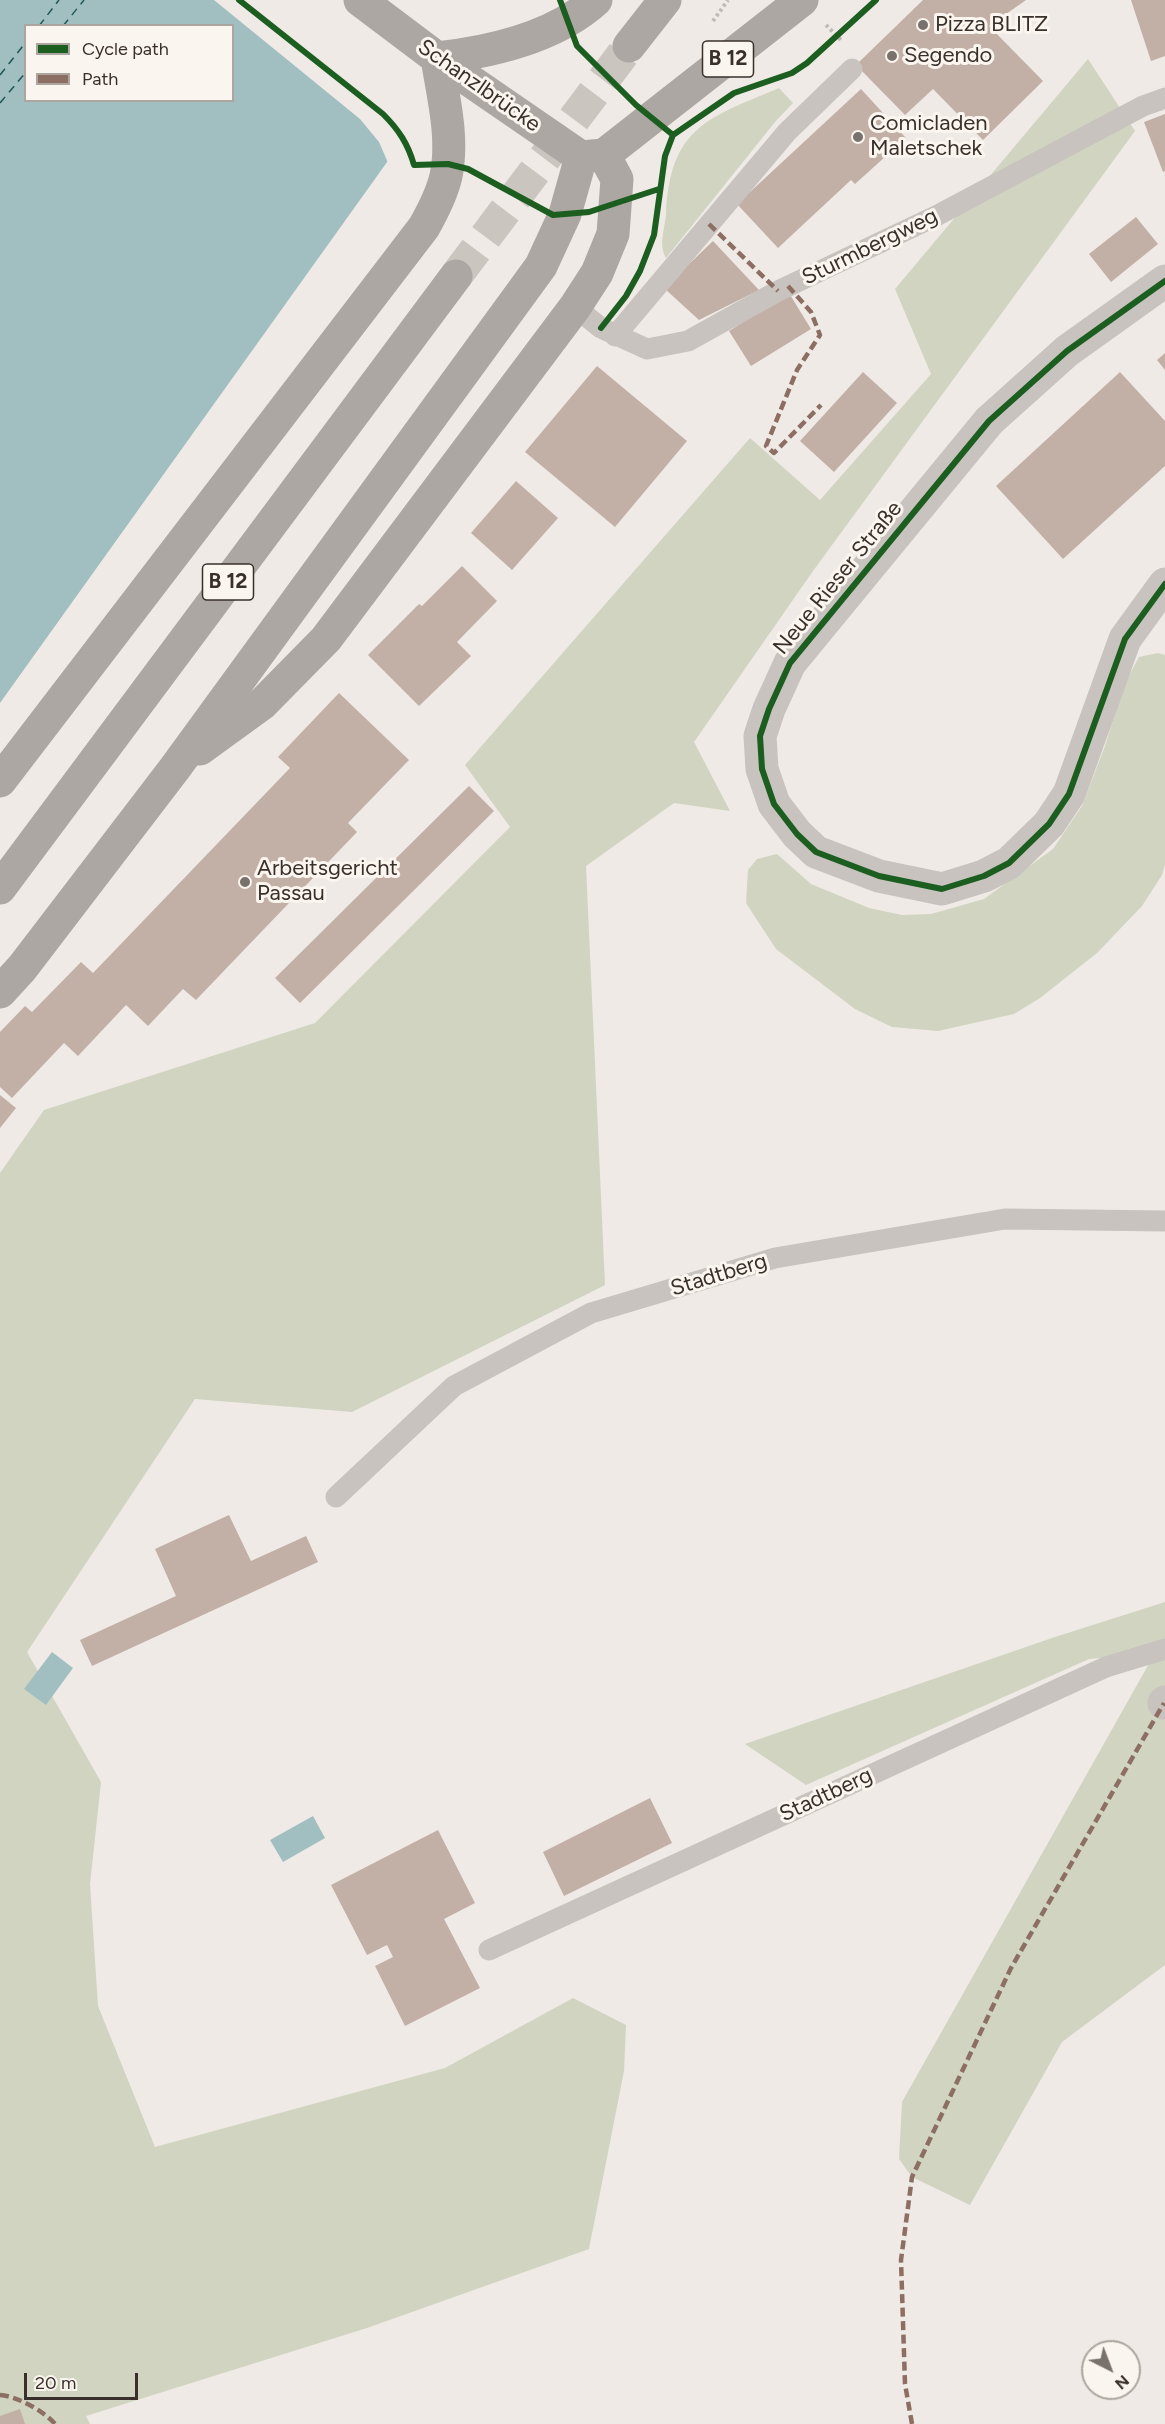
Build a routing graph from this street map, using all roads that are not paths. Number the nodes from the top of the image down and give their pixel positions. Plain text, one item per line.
1 (360, 0) edge
2 (596, 0) edge
3 (665, 0) edge
4 (802, 0) edge
5 (629, 46) tunnel mouth
6 (437, 58) junction
7 (852, 69) dead end
8 (1165, 98) edge
9 (594, 156) junction
10 (456, 276) tunnel mouth
11 (1165, 281) edge
12 (575, 307) junction
13 (615, 336) junction
14 (1165, 584) edge
15 (175, 768) junction
16 (0, 781) edge
17 (0, 888) edge
18 (0, 992) edge
19 (1165, 1221) edge
20 (336, 1497) dead end
21 (1165, 1649) edge
22 (489, 1950) dead end

1 - 6 main road, Schanzlbrücke
2 - 6 main road
3 - 5 main road
4 - 9 main road, B 12
6 - 9 main road, Schanzlbrücke, bridge
6 - 16 main road
7 - 13 lane
8 - 13 lane, Sturmbergweg
9 - 12 main road
9 - 15 main road
10 - 17 main road, B 12
11 - 14 street, Neue Rieser Straße
12 - 13 lane, Sturmbergweg
12 - 15 main road
15 - 18 main road
19 - 20 lane, Stadtberg
21 - 22 lane, Stadtberg

